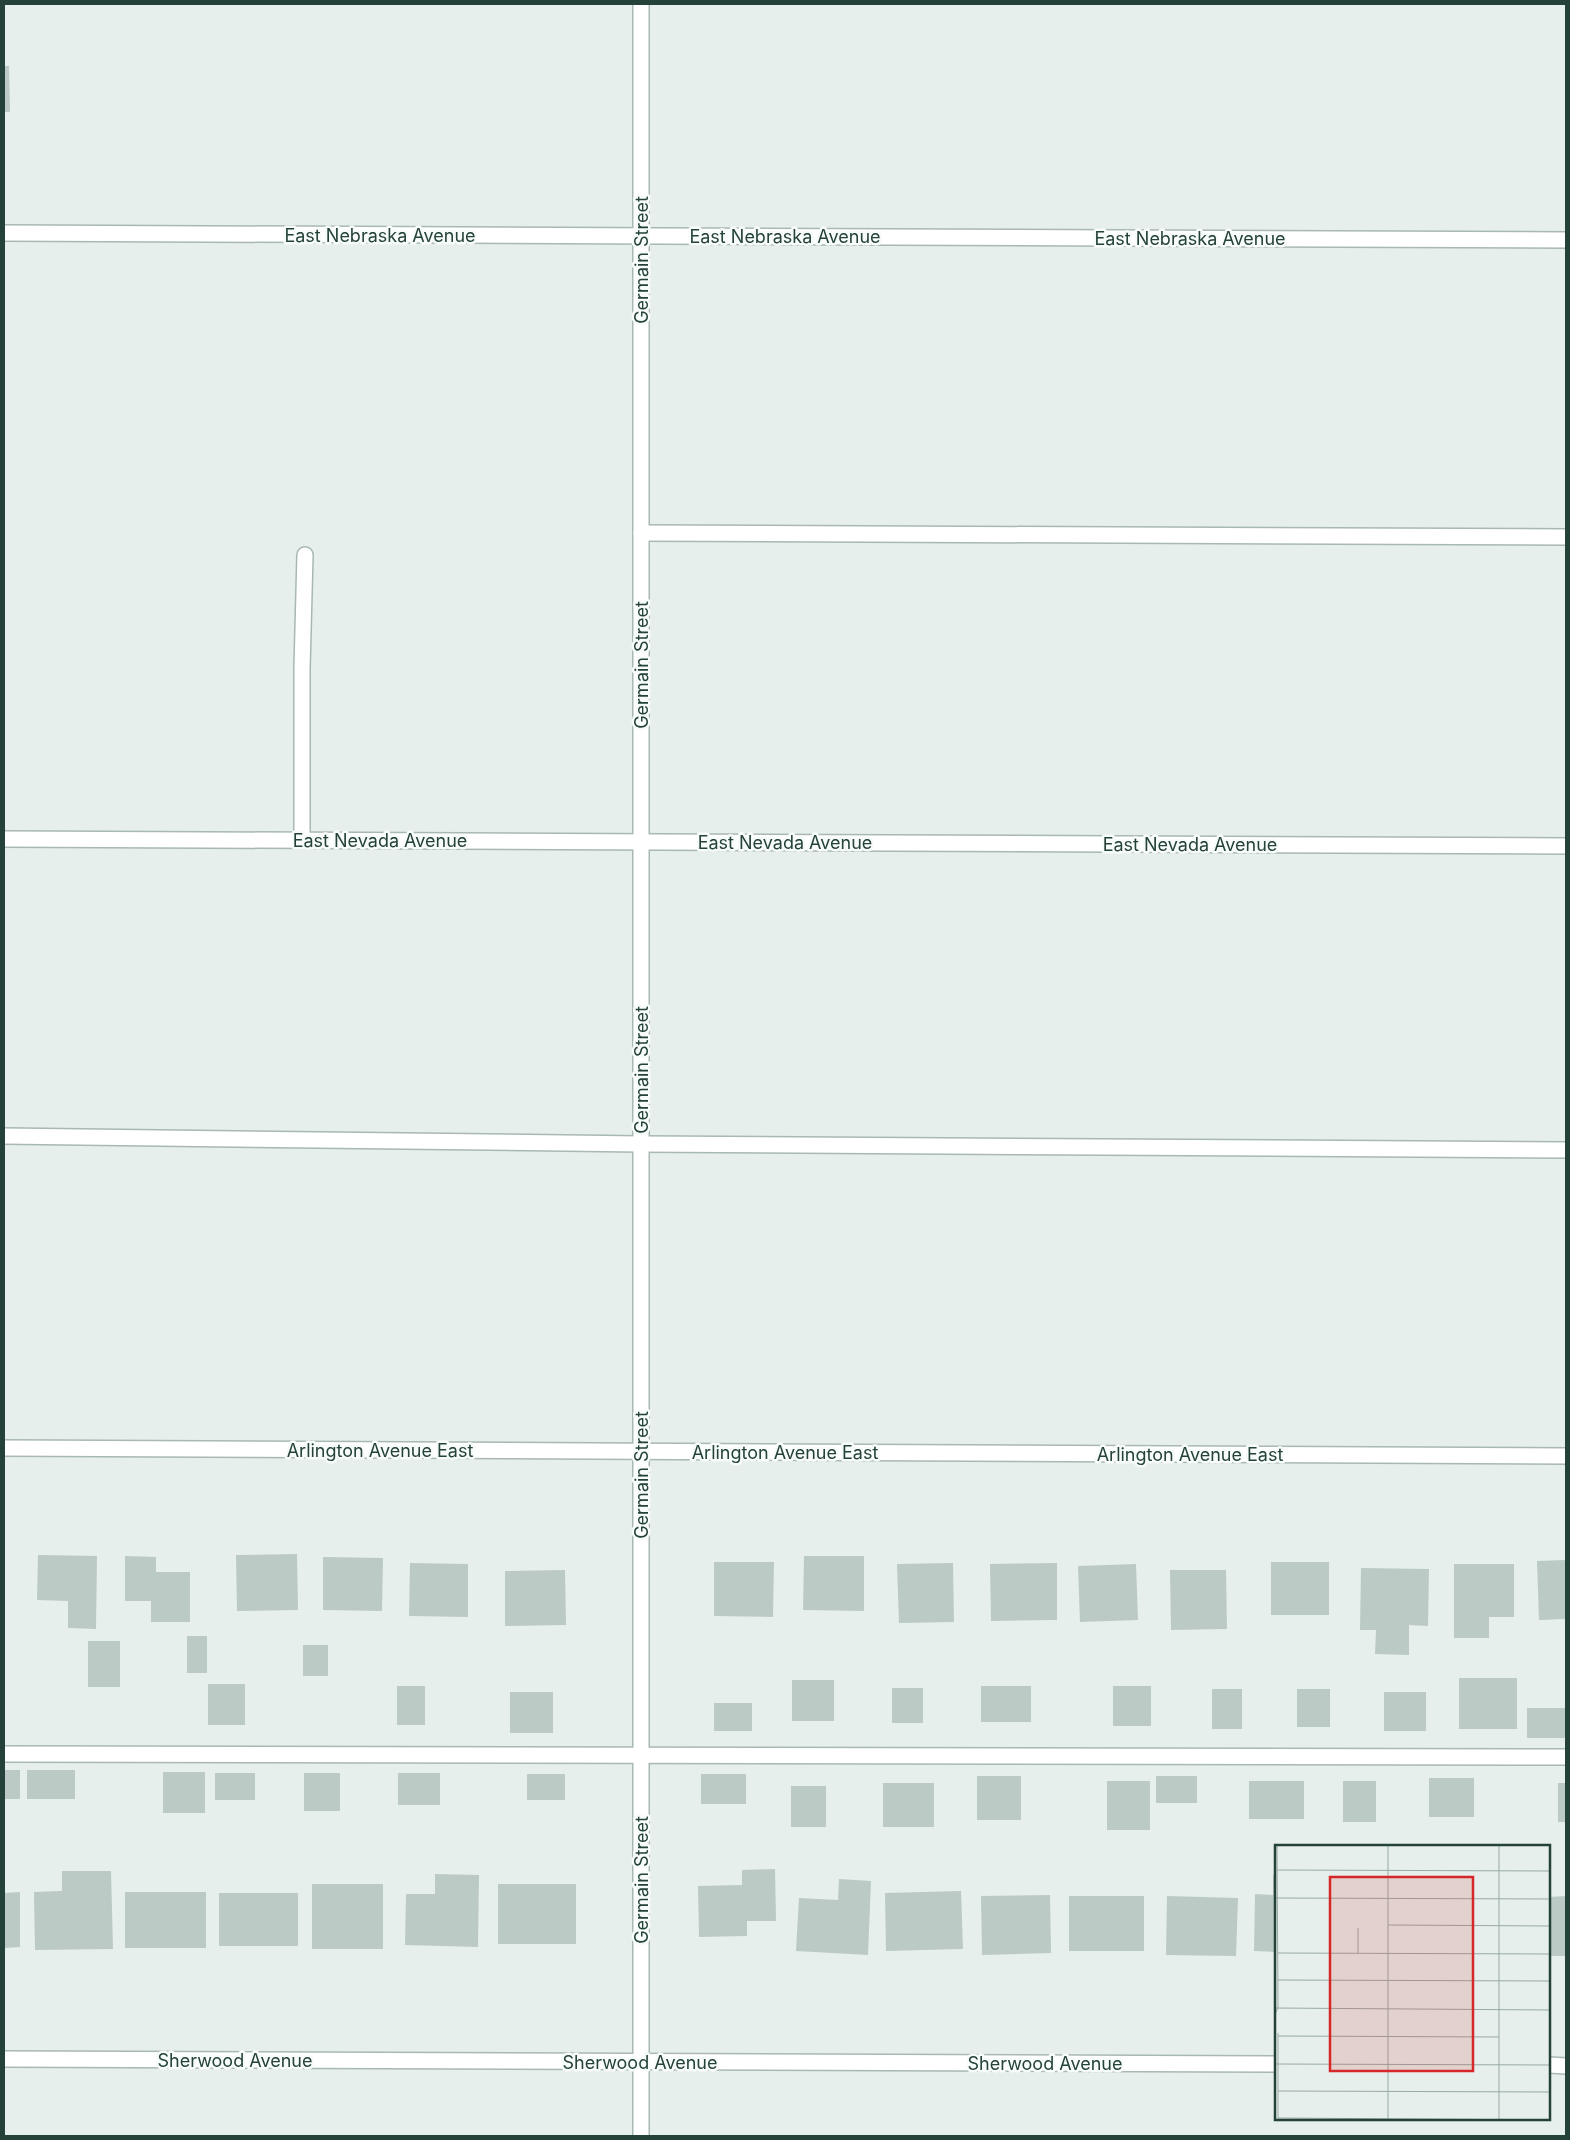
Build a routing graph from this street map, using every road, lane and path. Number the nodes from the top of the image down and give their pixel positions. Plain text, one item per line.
1 (641, 4) edge
2 (4, 233) edge
3 (641, 236) junction
4 (1566, 240) edge
5 (641, 532) junction
6 (1566, 537) edge
7 (305, 555) dead end
8 (4, 839) edge
9 (302, 840) junction
10 (641, 842) junction
11 (1566, 846) edge
12 (4, 1136) edge
13 (641, 1144) junction
14 (1566, 1150) edge
15 (4, 1448) edge
16 (641, 1451) junction
17 (1566, 1456) edge
18 (4, 1754) edge
19 (641, 1756) junction
20 (1566, 1757) edge
21 (4, 2059) edge
22 (641, 2062) junction
23 (1275, 2064) edge
24 (1550, 2066) edge
25 (1566, 2066) edge
26 (641, 2136) edge

1 - 3 street, Germain Street
2 - 3 street, East Nebraska Avenue
3 - 4 street, East Nebraska Avenue
3 - 5 street, Germain Street
5 - 6 street
5 - 10 street, Germain Street
7 - 9 street
8 - 9 street, East Nevada Avenue
9 - 10 street, East Nevada Avenue
10 - 11 street, East Nevada Avenue
10 - 13 street, Germain Street
12 - 13 street
13 - 14 street
13 - 16 street, Germain Street
15 - 16 street, Arlington Avenue East
16 - 17 street, Arlington Avenue East
16 - 19 street, Germain Street
18 - 19 street
19 - 20 street
19 - 22 street, Germain Street
21 - 22 street, Sherwood Avenue
22 - 23 street, Sherwood Avenue
22 - 26 street, Germain Street
24 - 25 street

